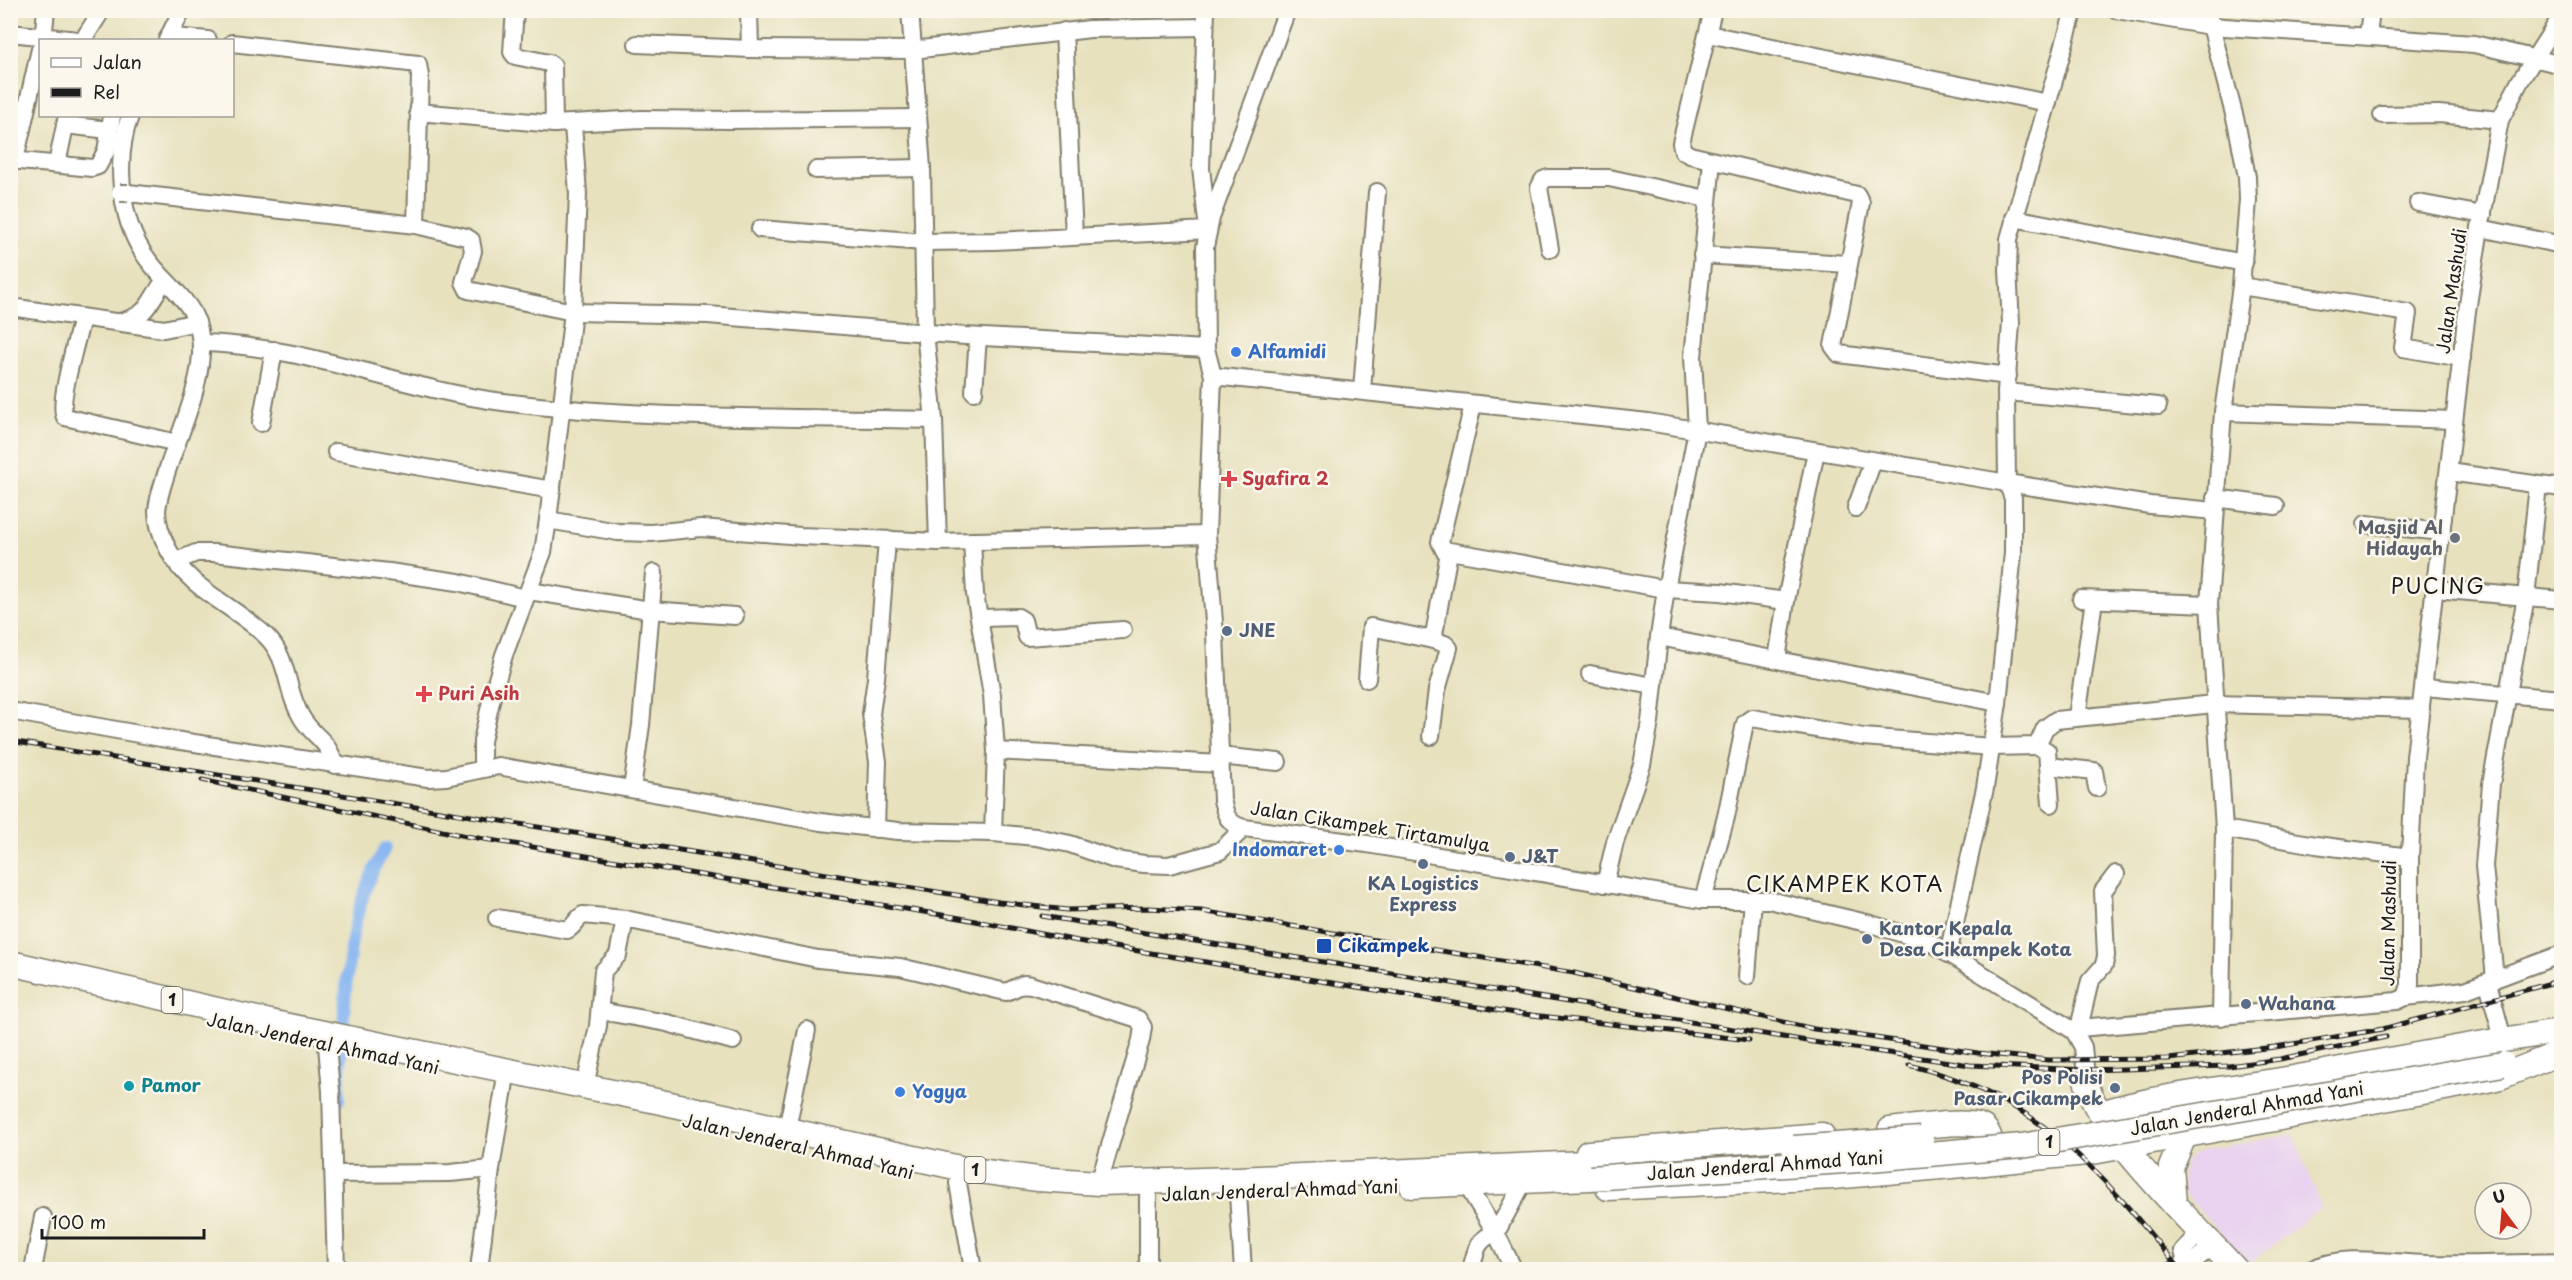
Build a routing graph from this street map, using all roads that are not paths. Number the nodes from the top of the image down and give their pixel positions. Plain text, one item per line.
1 (46, 10) edge
2 (102, 10) edge
3 (185, 10) edge
4 (515, 10) edge
5 (749, 10) edge
6 (910, 10) edge
7 (1287, 10) edge
8 (1713, 10) edge
9 (2074, 10) edge
10 (2117, 10) edge
11 (2371, 10) edge
12 (2562, 15) edge
13 (2209, 18) edge
14 (1206, 19) edge
15 (1064, 31) junction
16 (10, 33) edge
17 (1707, 34) junction
18 (2368, 36) junction
19 (42, 39) edge
20 (81, 39) edge
21 (171, 39) edge
22 (39, 41) edge
23 (234, 43) edge
24 (637, 44) dead end
25 (750, 49) junction
26 (913, 50) junction
27 (39, 54) edge
28 (2534, 58) junction
29 (2562, 65) edge
30 (2048, 103) junction
31 (418, 112) junction
32 (2382, 116) dead end
33 (130, 117) edge
34 (136, 117) edge
35 (918, 118) junction
36 (66, 120) edge
37 (2500, 120) junction
38 (111, 123) edge
39 (554, 124) junction
40 (573, 124) junction
41 (13, 160) edge
42 (1712, 161) junction
43 (57, 164) junction
44 (922, 168) junction
45 (816, 170) dead end
46 (1377, 192) dead end
47 (126, 193) junction
48 (1707, 199) junction
49 (2418, 203) dead end
50 (2014, 218) junction
51 (2482, 222) junction
52 (416, 225) junction
53 (760, 229) dead end
54 (1208, 230) junction
55 (1074, 236) junction
56 (924, 242) junction
57 (2562, 245) edge
58 (1550, 249) dead end
59 (1702, 255) junction
60 (1848, 264) junction
61 (2244, 264) junction
62 (165, 280) junction
63 (2241, 286) junction
64 (10, 307) edge
65 (573, 312) junction
66 (82, 318) junction
67 (116, 322) junction
68 (197, 322) junction
69 (925, 332) junction
70 (978, 337) junction
71 (201, 343) junction
72 (1206, 349) junction
73 (273, 350) junction
74 (2462, 358) junction
75 (1213, 376) junction
76 (2007, 384) junction
77 (1362, 391) junction
78 (974, 392) dead end
79 (1473, 405) junction
80 (2158, 406) dead end
81 (561, 408) junction
82 (2223, 412) junction
83 (934, 420) junction
84 (2454, 420) junction
85 (261, 423) dead end
86 (1697, 430) junction
87 (177, 443) junction
88 (1816, 451) junction
89 (336, 452) dead end
90 (1873, 461) junction
91 (2449, 472) junction
92 (2007, 483) junction
93 (2538, 485) junction
94 (2562, 488) edge
95 (552, 490) junction
96 (2215, 504) junction
97 (2276, 506) dead end
98 (1856, 508) dead end
99 (548, 520) junction
100 (2366, 524) dead end
101 (2442, 532) junction
102 (1207, 535) junction
103 (887, 540) junction
104 (938, 542) junction
105 (972, 542) junction
106 (1449, 552) junction
107 (182, 561) junction
108 (654, 573) dead end
109 (1666, 589) junction
110 (2435, 589) junction
111 (527, 594) junction
112 (2526, 597) junction
113 (2562, 600) edge
114 (1786, 601) junction
115 (2209, 604) junction
116 (650, 610) junction
117 (735, 616) dead end
118 (980, 618) junction
119 (1123, 630) dead end
120 (1659, 637) junction
121 (1433, 640) junction
122 (1777, 659) junction
123 (1590, 674) dead end
124 (1367, 679) dead end
125 (1653, 686) junction
126 (2424, 687) junction
127 (2507, 695) junction
128 (2562, 699) edge
129 (1998, 703) junction
130 (2214, 704) junction
131 (2421, 709) junction
132 (10, 711) edge
133 (2078, 717) junction
134 (1431, 736) dead end
135 (2037, 746) junction
136 (1992, 747) junction
137 (996, 751) junction
138 (1220, 760) junction
139 (1278, 762) dead end
140 (335, 765) junction
141 (2048, 766) junction
142 (482, 768) junction
143 (2097, 788) dead end
144 (632, 789) junction
145 (2051, 804) dead end
146 (1244, 828) junction
147 (876, 829) junction
148 (2224, 829) junction
149 (993, 833) junction
150 (2410, 857) junction
151 (2116, 874) dead end
152 (1605, 884) junction
153 (1753, 899) junction
154 (1703, 900) junction
155 (497, 918) dead end
156 (625, 919) junction
157 (1948, 954) junction
158 (2562, 954) edge
159 (10, 963) edge
160 (10, 976) edge
161 (1747, 976) dead end
162 (2491, 981) junction
163 (2406, 998) junction
164 (600, 1011) junction
165 (2221, 1017) junction
166 (807, 1030) dead end
167 (2077, 1030) junction
168 (2562, 1033) edge
169 (2503, 1039) junction
170 (733, 1041) dead end
171 (340, 1043) junction
172 (2562, 1051) edge
173 (2086, 1076) junction
174 (505, 1082) junction
175 (585, 1086) junction
176 (2172, 1096) junction
177 (2142, 1101) junction
178 (2101, 1113) junction
179 (787, 1129) junction
180 (2187, 1134) junction
181 (2122, 1146) junction
182 (1984, 1163) junction
183 (491, 1169) junction
184 (1598, 1170) junction
185 (1516, 1173) junction
186 (338, 1174) junction
187 (961, 1176) junction
188 (1548, 1181) junction
189 (1099, 1183) junction
190 (1466, 1184) junction
191 (1238, 1194) junction
192 (1148, 1196) junction
193 (2174, 1203) junction
194 (43, 1217) dead end
195 (1496, 1233) junction
196 (2207, 1238) junction
197 (2562, 1262) edge
198 (2180, 1266) edge
199 (33, 1269) edge
200 (336, 1269) edge
201 (479, 1269) edge
202 (973, 1269) edge
203 (1148, 1269) edge
204 (1243, 1269) edge
205 (1471, 1269) edge
206 (1514, 1269) edge
207 (2236, 1269) edge
208 (2310, 1269) edge

1 - 19 street
2 - 20 street
3 - 21 street
4 - 39 street
5 - 25 street
6 - 26 street
7 - 54 street, Jalan Cikampek Tirtamulya
8 - 17 street
9 - 30 street
10 - 13 street
11 - 18 street
12 - 28 street, Jalan Mashudi
13 - 18 street
13 - 61 street
14 - 15 street
14 - 54 street
15 - 26 street
15 - 55 street
16 - 22 street
17 - 30 street
17 - 42 street
18 - 28 street
23 - 31 street
24 - 25 street
25 - 26 street
26 - 35 street
27 - 41 street
28 - 29 street
28 - 37 street, Jalan Mashudi
30 - 50 street
31 - 39 street
31 - 52 street
32 - 37 street
33 - 47 street
34 - 47 street
35 - 40 street
35 - 44 street
36 - 38 street
36 - 43 street
37 - 51 street, Jalan Mashudi
38 - 43 street
39 - 40 street
40 - 65 street
41 - 43 street
42 - 48 street
42 - 60 street
44 - 45 street
44 - 56 street
46 - 77 street
47 - 52 street
47 - 62 street
48 - 58 street
48 - 59 street
49 - 51 street
50 - 61 street
50 - 76 street
51 - 57 street
51 - 74 street, Jalan Mashudi
52 - 65 street
53 - 56 street
54 - 55 street
54 - 72 street, Jalan Cikampek Tirtamulya
55 - 56 street
56 - 69 street
59 - 60 street
59 - 86 street
60 - 76 street
61 - 63 street
62 - 67 street
62 - 68 street
63 - 74 street
63 - 82 street
64 - 66 street
65 - 69 street
65 - 81 street
66 - 67 street
66 - 87 street
67 - 68 street
68 - 71 street
69 - 70 street
69 - 83 street
70 - 72 street
70 - 78 street
71 - 73 street
71 - 87 street
72 - 75 street, Jalan Cikampek Tirtamulya
73 - 81 street
73 - 85 street
74 - 84 street, Jalan Mashudi
75 - 77 street
75 - 102 street, Jalan Cikampek Tirtamulya
76 - 80 street
76 - 92 street
77 - 79 street
79 - 86 street
79 - 106 street
81 - 83 street
81 - 95 street
82 - 84 street
82 - 96 street
83 - 104 street
84 - 91 street, Jalan Mashudi
86 - 88 street
86 - 109 street
87 - 107 street
88 - 90 street
88 - 114 street
89 - 95 street
90 - 92 street
90 - 98 street
91 - 93 street
91 - 101 street, Jalan Mashudi
92 - 96 street
92 - 129 street
93 - 94 street
93 - 112 street
95 - 99 street
96 - 97 street
96 - 115 street
99 - 103 street
99 - 111 street
100 - 101 street
101 - 110 street, Jalan Mashudi
102 - 105 street
102 - 138 street, Jalan Cikampek Tirtamulya
103 - 104 street
103 - 147 street
104 - 105 street
105 - 118 street
106 - 109 street
106 - 121 street
107 - 111 street
107 - 140 street
108 - 116 street
109 - 114 street
109 - 120 street
110 - 112 street
110 - 126 street, Jalan Mashudi
111 - 116 street
111 - 142 street
112 - 113 street
112 - 127 street
114 - 122 street
115 - 130 street
115 - 133 street
116 - 117 street
116 - 144 street
118 - 119 street
118 - 137 street
120 - 122 street
120 - 125 street
121 - 124 street
121 - 134 street
122 - 129 street
123 - 125 street
125 - 152 street
126 - 127 street
126 - 131 street, Jalan Mashudi
127 - 128 street
127 - 162 street
129 - 136 street
130 - 131 street
130 - 133 street
130 - 148 street
131 - 150 street, Jalan Mashudi
132 - 140 street
133 - 135 street
135 - 136 street
135 - 141 street
136 - 154 street
136 - 157 street
137 - 138 street
137 - 149 street
138 - 139 street
138 - 146 street, Jalan Cikampek Tirtamulya
140 - 142 street
141 - 143 street
141 - 145 street
142 - 144 street
144 - 147 street
146 - 149 street
146 - 152 street, Jalan Cikampek Tirtamulya
147 - 149 street
148 - 150 street
148 - 165 street
150 - 163 street, Jalan Mashudi
151 - 167 street
152 - 154 street, Jalan Cikampek Tirtamulya
153 - 154 street, Jalan Cikampek Tirtamulya
153 - 157 street, Jalan Cikampek Tirtamulya
153 - 161 street
155 - 156 street
156 - 164 street
156 - 189 street
157 - 167 street, Jalan Cikampek Tirtamulya
158 - 162 street
159 - 171 highway, Jalan Jenderal Ahmad Yani / 1
160 - 171 highway, Jalan Jenderal Ahmad Yani / 1
162 - 163 street
162 - 169 street
163 - 165 street, Jalan Mashudi
164 - 170 street
164 - 175 street
165 - 167 street, Jalan Mashudi
166 - 179 street
167 - 173 street
168 - 169 highway
168 - 184 highway, 1, bridge
169 - 176 highway
171 - 174 highway, Jalan Jenderal Ahmad Yani / 1
171 - 175 highway, Jalan Jenderal Ahmad Yani / 1
171 - 186 street
172 - 180 highway
172 - 184 highway, Jalan Jenderal Ahmad Yani / 1, bridge
173 - 177 highway
173 - 178 highway
174 - 183 street
174 - 187 highway, Jalan Jenderal Ahmad Yani / 1
175 - 179 highway, Jalan Jenderal Ahmad Yani / 1
176 - 177 highway
176 - 180 highway
177 - 178 highway
178 - 181 highway
179 - 187 highway, Jalan Jenderal Ahmad Yani / 1
180 - 181 highway
180 - 193 highway
181 - 182 highway
181 - 193 highway
182 - 185 highway
182 - 188 highway
183 - 186 street
183 - 201 street
184 - 185 highway, Jalan Jenderal Ahmad Yani / 1
184 - 188 highway, Jalan Jenderal Ahmad Yani / 1
185 - 188 highway, Jalan Jenderal Ahmad Yani / 1
185 - 189 highway, Jalan Jenderal Ahmad Yani / 1
185 - 190 highway, Jalan Jenderal Ahmad Yani / 1
185 - 195 street
186 - 200 street
187 - 189 highway, Jalan Jenderal Ahmad Yani / 1
187 - 192 highway, Jalan Jenderal Ahmad Yani / 1
187 - 202 street
190 - 191 highway, Jalan Jenderal Ahmad Yani / 1
190 - 195 street
191 - 192 highway, Jalan Jenderal Ahmad Yani / 1
191 - 204 street
192 - 203 street
193 - 196 highway
194 - 199 street
195 - 205 street
195 - 206 street
196 - 198 street
196 - 207 highway
197 - 208 street

